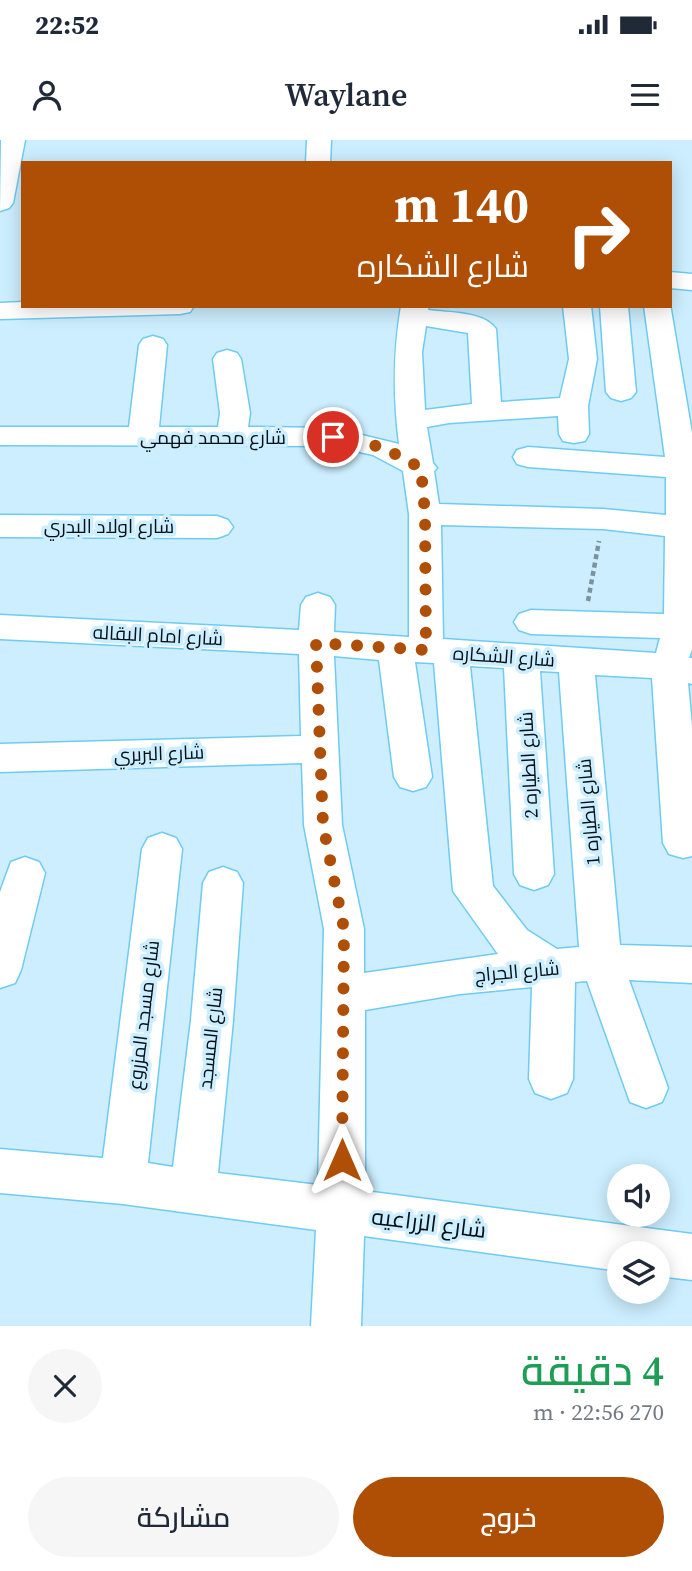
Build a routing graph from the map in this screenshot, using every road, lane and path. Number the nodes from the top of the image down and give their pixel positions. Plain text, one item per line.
1 (13, 140) edge
2 (320, 140) edge
3 (318, 161) edge
4 (21, 201) edge
5 (0, 203) edge
6 (672, 280) edge
7 (692, 282) edge
8 (63, 308) edge
9 (577, 308) edge
10 (614, 308) edge
11 (659, 308) edge
12 (0, 311) edge
13 (415, 311) edge
14 (153, 345) dead end
15 (227, 359) dead end
16 (681, 388) edge
17 (621, 392) dead end
18 (487, 412) junction
19 (412, 421) junction
20 (0, 436) edge
21 (231, 437) junction
22 (143, 438) junction
23 (528, 457) dead end
24 (682, 467) junction
25 (421, 468) junction
26 (686, 513) edge
27 (425, 514) junction
28 (603, 519) junction
29 (0, 526) edge
30 (217, 527) dead end
31 (317, 624) junction
32 (583, 624) junction
33 (0, 627) edge
34 (681, 627) junction
35 (526, 640) junction
36 (424, 650) junction
37 (576, 662) junction
38 (680, 669) edge
39 (319, 749) junction
40 (0, 758) edge
41 (413, 778) dead end
42 (682, 843) dead end
43 (162, 849) dead end
44 (25, 873) dead end
45 (534, 874) dead end
46 (223, 883) dead end
47 (601, 962) junction
48 (554, 969) junction
49 (0, 970) edge
50 (691, 971) edge
51 (343, 995) junction
52 (551, 1079) dead end
53 (646, 1088) dead end
54 (0, 1171) edge
55 (124, 1182) junction
56 (193, 1192) junction
57 (341, 1212) junction
58 (692, 1256) edge
59 (336, 1326) edge

1 - 5 street
2 - 3 street
4 - 5 street
6 - 7 street
8 - 12 street
9 - 18 street
10 - 17 street
11 - 16 street
13 - 18 street
13 - 19 street
14 - 22 street
15 - 21 street
16 - 24 street
18 - 19 street
19 - 25 street
20 - 22 street, شارع محمد فهمي
21 - 22 street, شارع محمد فهمي
21 - 25 street, شارع محمد فهمي
23 - 24 street
24 - 26 street
25 - 27 street
26 - 28 street
26 - 34 street
27 - 28 street
27 - 36 street
28 - 32 path
29 - 30 street, شارع اولاد البدري
31 - 33 street, شارع امام البقاله
31 - 36 street, شارع الشكاره
31 - 39 street
32 - 34 street
32 - 35 street
34 - 38 street
35 - 36 street, شارع الشكاره
35 - 37 street, شارع الشكاره
35 - 45 street, شارع الطياره 2
36 - 41 street
36 - 48 street
37 - 38 street, شارع الشكاره
37 - 47 street, شارع الطياره 1
38 - 42 street
39 - 40 street, شارع البربري
39 - 51 street
43 - 55 street, شارع مسجد المزروع
44 - 49 street
46 - 56 street, شارع المسجد
47 - 48 street, شارع الجراج
47 - 50 street, شارع الجراج
47 - 53 street, شارع الطياره 1
48 - 51 street, شارع الجراج
48 - 52 street
51 - 57 street
54 - 55 street, شارع الزراعيه
55 - 56 street, شارع الزراعيه
56 - 57 street, شارع الزراعيه
57 - 58 street, شارع الزراعيه
57 - 59 street

